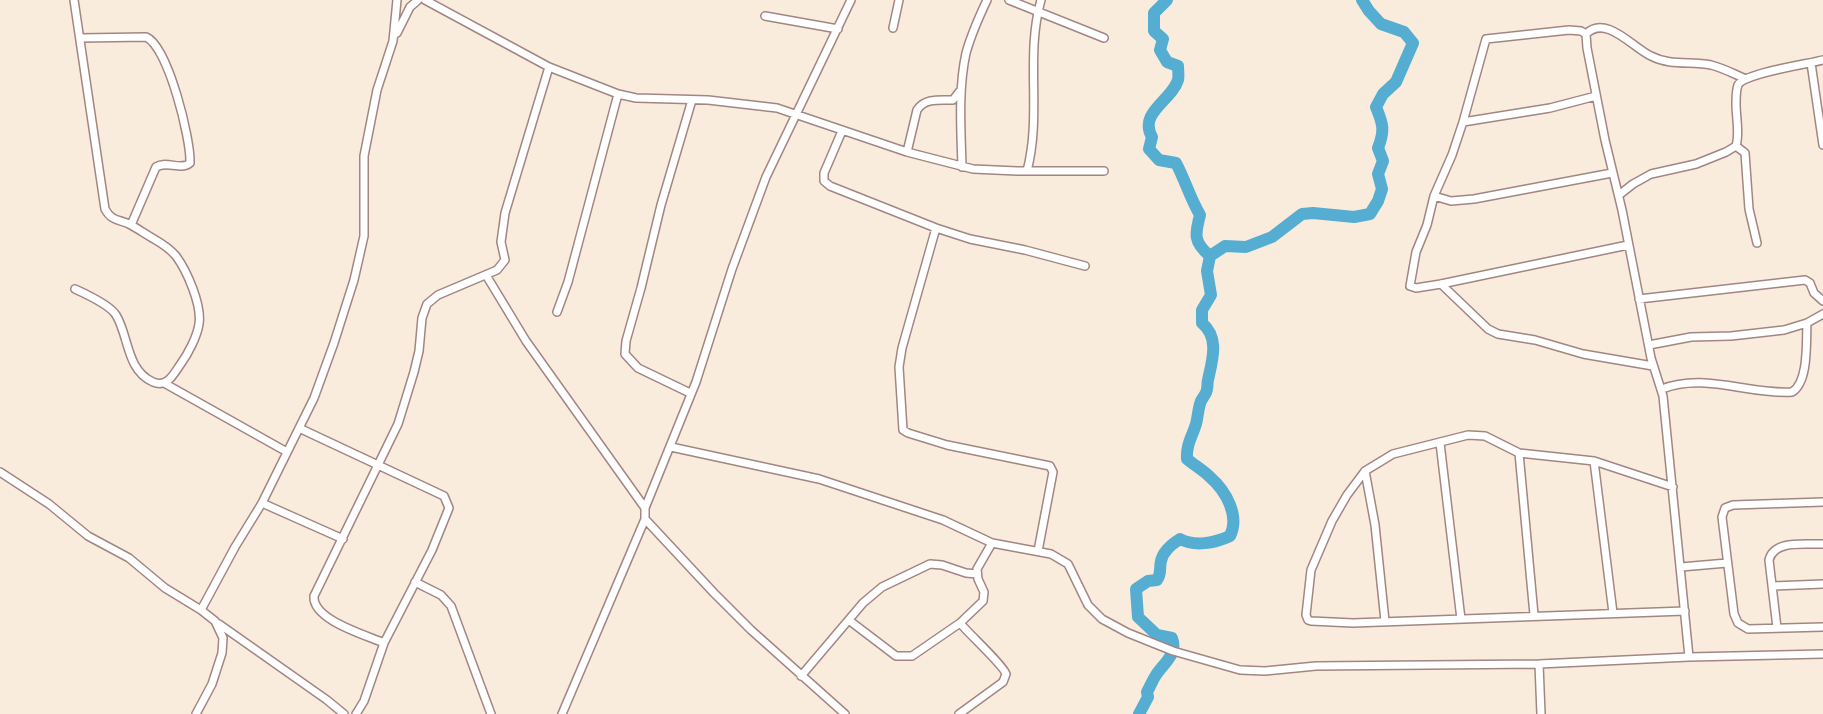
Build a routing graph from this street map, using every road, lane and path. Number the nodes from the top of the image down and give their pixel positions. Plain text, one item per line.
1 (74, 0) edge
2 (397, 0) edge
3 (418, 0) edge
4 (426, 0) edge
5 (851, 0) edge
6 (899, 0) edge
7 (987, 0) edge
8 (1009, 0) edge
9 (1041, 0) edge
10 (1038, 11) junction
11 (765, 16) dead end
12 (893, 28) dead end
13 (838, 29) junction
14 (1586, 34) junction
15 (80, 38) junction
16 (1104, 38) dead end
17 (393, 40) junction
18 (1823, 60) edge
19 (1811, 63) junction
20 (549, 67) junction
21 (1746, 79) junction
22 (961, 87) junction
23 (618, 94) junction
24 (1596, 96) junction
25 (692, 100) junction
26 (796, 116) junction
27 (1463, 122) junction
28 (842, 131) junction
29 (1823, 145) edge
30 (1736, 146) junction
31 (907, 152) junction
32 (962, 167) junction
33 (1027, 171) junction
34 (1104, 171) dead end
35 (1612, 173) junction
36 (1619, 195) junction
37 (1434, 196) junction
38 (131, 225) junction
39 (936, 228) junction
40 (1756, 243) dead end
41 (1628, 246) junction
42 (1085, 266) dead end
43 (486, 275) junction
44 (1441, 284) junction
45 (75, 289) dead end
46 (1640, 299) junction
47 (1823, 301) edge
48 (557, 312) dead end
49 (1823, 314) edge
50 (1807, 324) junction
51 (1649, 345) junction
52 (1653, 366) junction
53 (164, 383) junction
54 (1662, 389) junction
55 (690, 393) junction
56 (299, 428) junction
57 (1440, 443) junction
58 (671, 447) junction
59 (287, 452) junction
60 (1519, 453) junction
61 (1594, 461) junction
62 (378, 464) junction
63 (1365, 471) junction
64 (0, 472) edge
65 (1673, 487) junction
66 (1823, 502) edge
67 (262, 503) junction
68 (645, 508) junction
69 (645, 519) junction
70 (343, 539) junction
71 (992, 543) junction
72 (1823, 544) edge
73 (1038, 551) junction
74 (1727, 563) junction
75 (1681, 567) junction
76 (977, 574) junction
77 (415, 582) junction
78 (1823, 584) edge
79 (1773, 586) junction
80 (201, 610) junction
81 (1685, 611) junction
82 (1612, 613) junction
83 (1534, 615) junction
84 (1461, 619) junction
85 (215, 621) junction
86 (850, 621) junction
87 (1385, 621) junction
88 (960, 623) junction
89 (1823, 627) edge
90 (1777, 628) junction
91 (384, 643) junction
92 (1823, 654) edge
93 (1689, 657) junction
94 (1539, 664) junction
95 (801, 676) junction
96 (196, 714) edge
97 (344, 714) edge
98 (356, 714) edge
99 (491, 714) edge
100 (562, 714) edge
101 (845, 714) edge
102 (959, 714) edge
103 (1541, 714) edge

1 - 15 street
2 - 17 street
3 - 17 street
4 - 20 street
5 - 13 street
6 - 12 street
7 - 22 street
8 - 10 street
9 - 10 street
10 - 16 street
10 - 33 street
11 - 13 street
13 - 26 street
14 - 21 street
14 - 24 street
14 - 27 street
15 - 38 street
15 - 38 street
17 - 56 street
18 - 19 street
19 - 21 street
19 - 29 street
20 - 23 street
20 - 43 street
21 - 30 street
22 - 31 street
22 - 32 street
23 - 25 street
23 - 48 street
24 - 27 street
24 - 35 street
25 - 26 street
25 - 55 street
26 - 28 street
26 - 55 street
27 - 37 street
28 - 31 street
28 - 39 street
30 - 36 street
30 - 40 street
31 - 32 street
32 - 33 street
33 - 34 street
35 - 36 street
35 - 37 street
36 - 41 street
37 - 44 street
38 - 53 street
39 - 42 street
39 - 73 street
41 - 44 street
41 - 46 street
43 - 62 street
43 - 68 street
44 - 52 street
45 - 53 street
46 - 47 street
46 - 51 street
49 - 50 street
50 - 51 street
50 - 54 street
51 - 52 street
52 - 54 street
53 - 59 street
54 - 65 street
55 - 58 street
56 - 59 street
56 - 62 street
57 - 60 street
57 - 63 street
57 - 84 street
58 - 68 street
58 - 71 street
59 - 67 street
60 - 61 street
60 - 83 street
61 - 65 street
61 - 82 street
62 - 70 street
62 - 77 street
63 - 87 street
63 - 87 street
64 - 80 street
65 - 75 street
66 - 74 street
67 - 70 street
67 - 80 street
68 - 69 street
69 - 95 street
69 - 100 street
70 - 91 street
71 - 73 street
71 - 76 street
72 - 79 street
73 - 94 street
74 - 75 street
74 - 90 street
75 - 81 street
76 - 86 street
76 - 88 street
77 - 91 street
77 - 99 street
78 - 79 street
79 - 90 street
80 - 85 street
81 - 82 street
81 - 93 street
82 - 83 street
83 - 84 street
84 - 87 street
85 - 96 street
85 - 97 street
86 - 88 street
86 - 95 street
88 - 102 street
89 - 90 street
91 - 98 street
92 - 93 street
93 - 94 street
94 - 103 street
95 - 101 street

